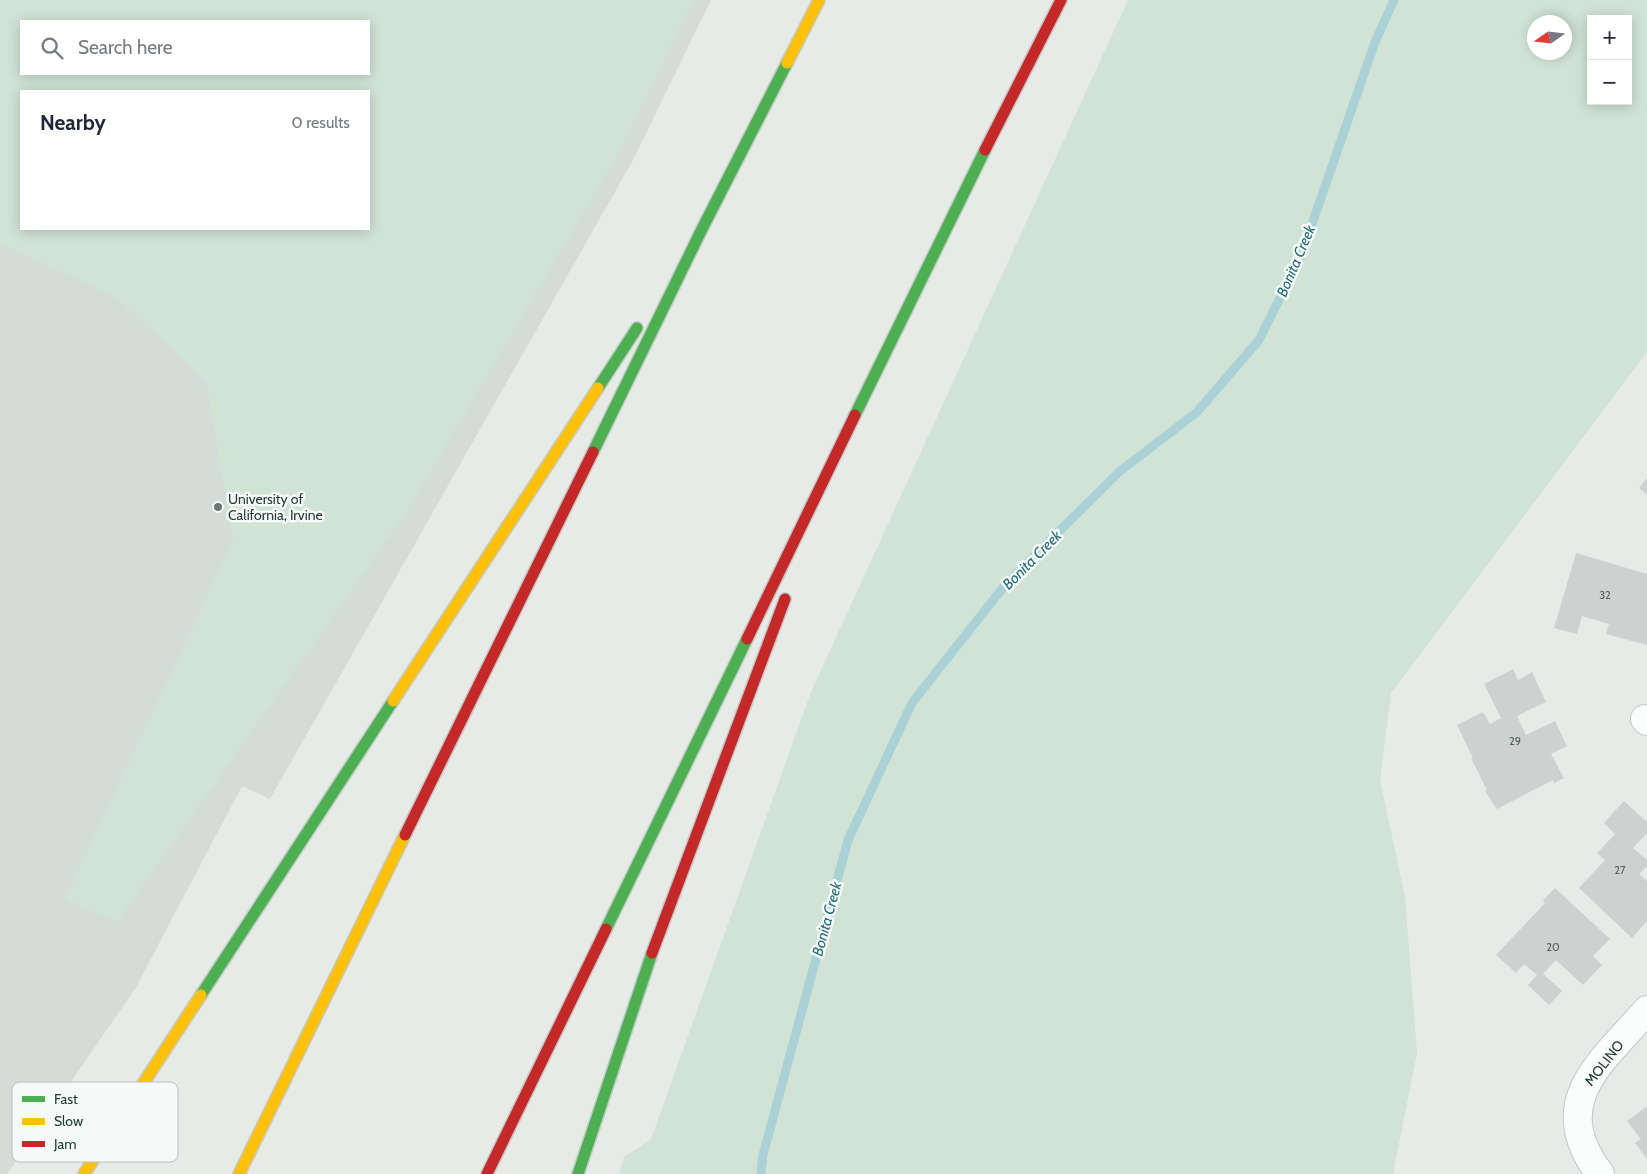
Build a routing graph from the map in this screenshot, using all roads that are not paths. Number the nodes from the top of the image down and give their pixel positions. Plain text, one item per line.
1 (819, 0) edge
2 (1061, 0) edge
3 (702, 229) junction
4 (848, 434) junction
5 (806, 546) dead end
6 (788, 592) dead end
7 (1647, 1010) edge
8 (144, 1082) edge
9 (92, 1162) edge
10 (84, 1174) edge
11 (239, 1174) edge
12 (487, 1174) edge
13 (578, 1174) edge
14 (1600, 1174) edge

1 - 3 highway
2 - 4 highway
3 - 8 highway
3 - 11 highway
4 - 5 highway
4 - 12 highway
6 - 13 highway
7 - 14 street, MOLINO
9 - 10 highway

